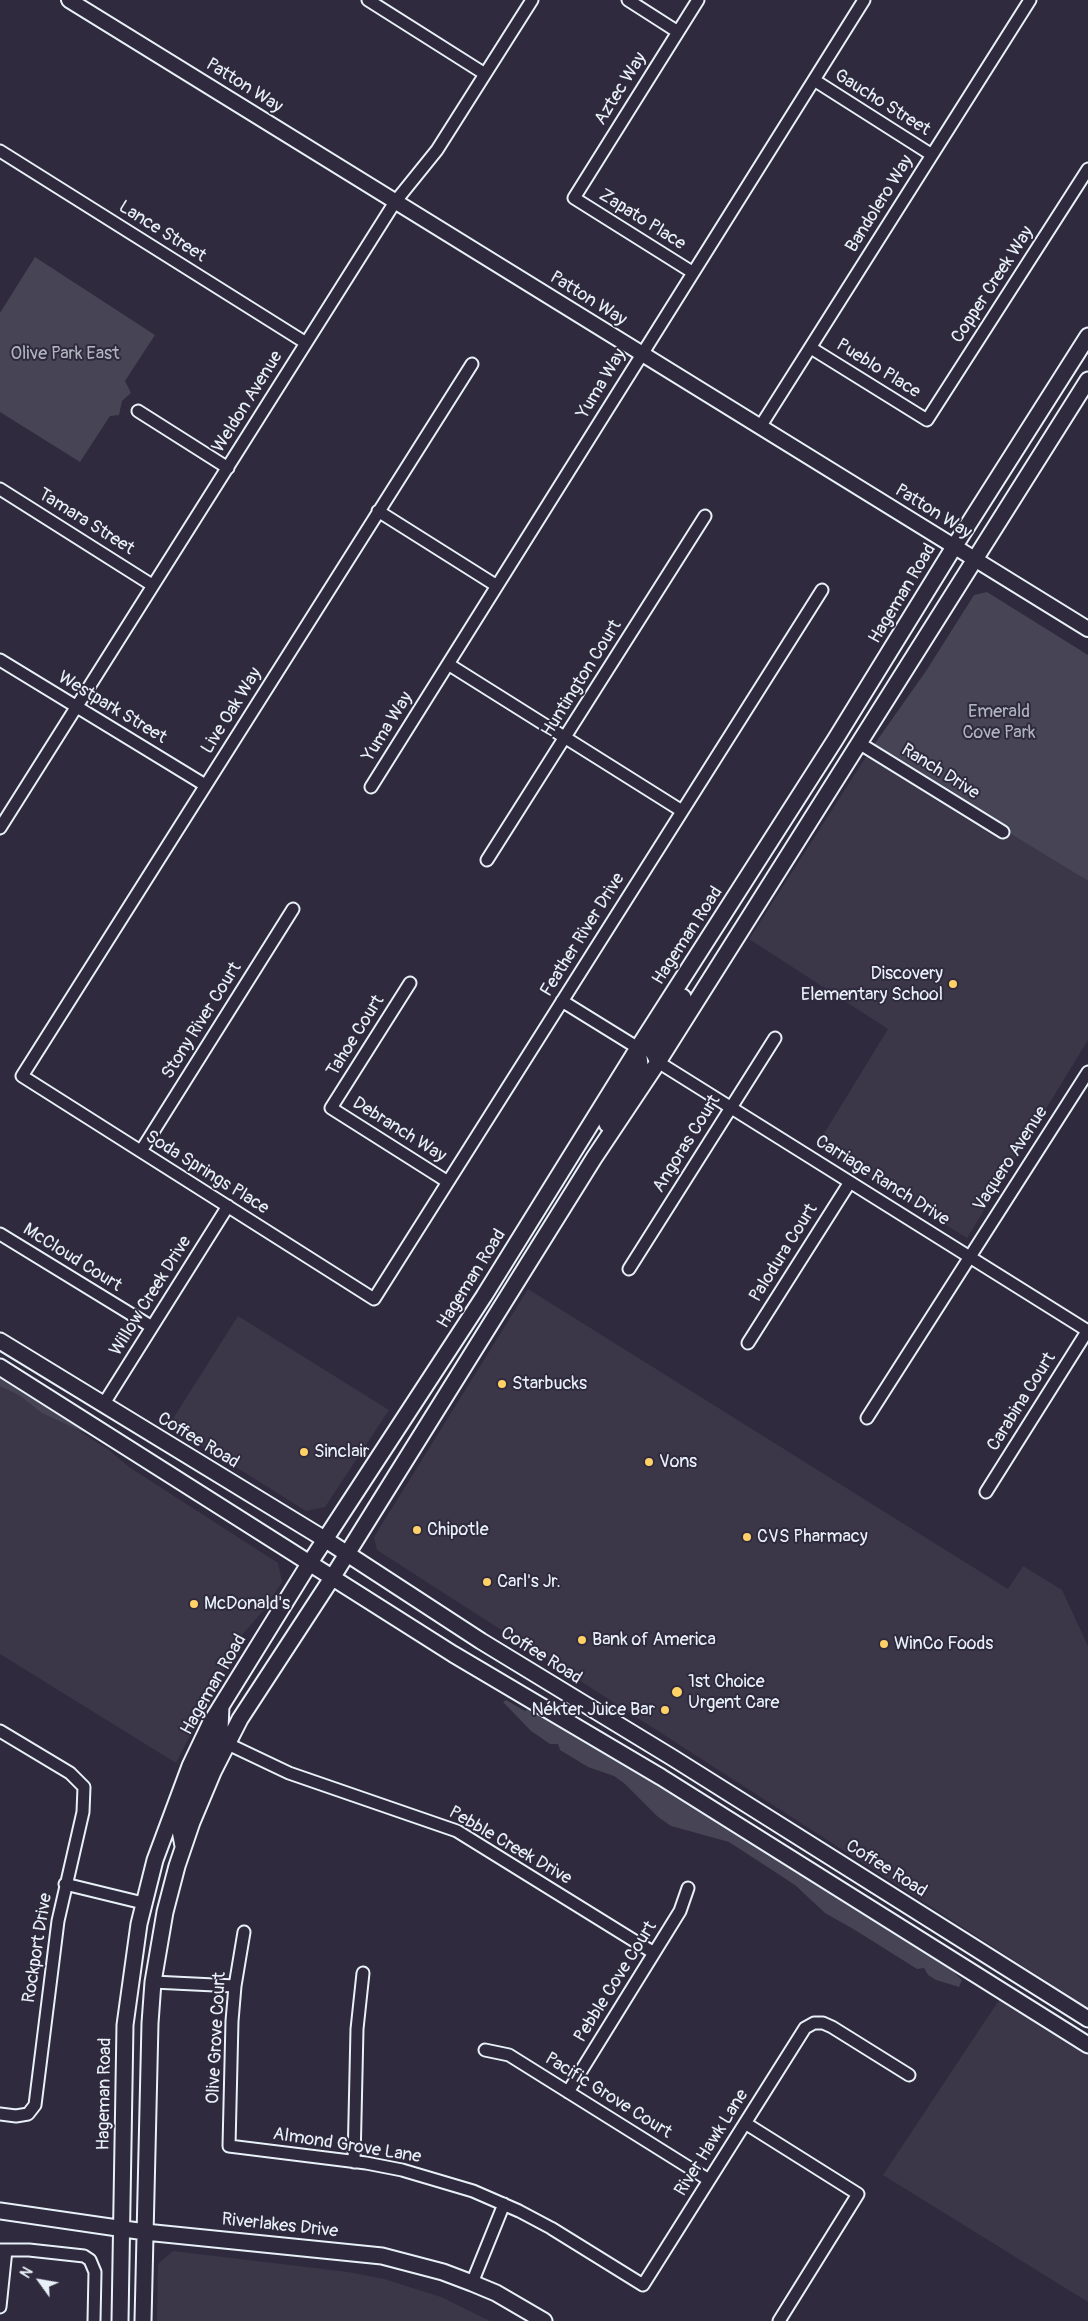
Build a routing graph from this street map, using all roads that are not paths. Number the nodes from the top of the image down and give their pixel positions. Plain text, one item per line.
1 (69, 0) edge
2 (368, 0) edge
3 (532, 0) edge
4 (628, 0) edge
5 (698, 0) edge
6 (864, 0) edge
7 (1030, 0) edge
8 (678, 32) junction
9 (485, 74) junction
10 (814, 80) junction
11 (0, 151) edge
12 (932, 155) junction
13 (1088, 169) edge
14 (574, 198) joint
15 (395, 202) junction
16 (692, 272) junction
17 (1088, 336) edge
18 (306, 342) junction
19 (811, 348) junction
20 (641, 353) junction
21 (472, 364) dead end
22 (1088, 380) edge
23 (138, 411) dead end
24 (927, 420) joint
25 (760, 427) junction
26 (228, 468) junction
27 (0, 489) edge
28 (378, 511) junction
29 (705, 516) dead end
30 (954, 546) junction
31 (975, 559) junction
32 (152, 585) junction
33 (497, 586) junction
34 (822, 590) dead end
35 (1088, 629) edge
36 (0, 660) edge
37 (448, 664) junction
38 (76, 708) junction
39 (565, 737) junction
40 (859, 743) junction
41 (205, 785) junction
42 (371, 787) dead end
43 (682, 811) junction
44 (1, 824) edge
45 (1003, 832) dead end
46 (487, 860) dead end
47 (293, 910) dead end
48 (689, 969) junction
49 (410, 983) dead end
50 (562, 1001) junction
51 (775, 1038) dead end
52 (638, 1048) junction
53 (658, 1062) junction
54 (1088, 1072) edge
55 (22, 1076) joint
56 (331, 1108) joint
57 (731, 1108) junction
58 (141, 1151) junction
59 (594, 1158) junction
60 (448, 1182) junction
61 (850, 1182) junction
62 (228, 1206) junction
63 (0, 1234) edge
64 (969, 1256) junction
65 (629, 1269) dead end
66 (484, 1296) junction
67 (374, 1299) joint
68 (152, 1327) junction
69 (1088, 1330) edge
70 (0, 1341) edge
71 (748, 1343) dead end
72 (0, 1353) edge
73 (0, 1367) edge
74 (48, 1371) junction
75 (445, 1398) junction
76 (103, 1405) junction
77 (867, 1418) dead end
78 (986, 1492) dead end
79 (326, 1540) junction
80 (347, 1554) junction
81 (310, 1564) junction
82 (332, 1578) junction
83 (221, 1705) junction
84 (0, 1730) edge
85 (228, 1744) junction
86 (183, 1848) junction
87 (65, 1884) junction
88 (688, 1888) dead end
89 (143, 1904) junction
90 (244, 1932) dead end
91 (654, 1953) junction
92 (363, 1973) dead end
93 (153, 1982) junction
94 (235, 1986) junction
95 (1088, 2019) edge
96 (1088, 2045) edge
97 (485, 2050) dead end
98 (909, 2074) dead end
99 (568, 2092) junction
100 (0, 2114) edge
101 (745, 2123) junction
102 (229, 2146) joint
103 (354, 2162) junction
104 (709, 2180) junction
105 (504, 2204) junction
106 (0, 2211) edge
107 (122, 2228) junction
108 (145, 2232) junction
109 (3, 2250) edge
110 (472, 2283) junction
111 (643, 2285) joint
112 (0, 2307) edge
113 (94, 2321) edge
114 (120, 2321) edge
115 (143, 2321) edge
116 (544, 2321) edge
117 (779, 2321) edge

1 - 15 street, Patton Way
2 - 9 street
3 - 9 street, Weldon Avenue
4 - 8 street
5 - 8 street, Aztec Way
6 - 10 street, Yuma Way
7 - 12 street, Bandolero Way
8 - 14 street, Aztec Way
9 - 15 street, Weldon Avenue
10 - 12 street, Gaucho Street
10 - 16 street, Yuma Way
11 - 18 street, Lance Street
12 - 19 street, Bandolero Way
13 - 24 street, Copper Creek Way
14 - 16 street, Zapato Place
15 - 18 street, Weldon Avenue
15 - 20 street, Patton Way
16 - 20 street, Yuma Way
17 - 30 main road, Hageman Road
18 - 26 street, Weldon Avenue
19 - 24 street, Pueblo Place
19 - 25 street, Bandolero Way
20 - 25 street, Patton Way
20 - 33 street, Yuma Way
21 - 28 street, Live Oak Way
22 - 31 main road
23 - 26 street
25 - 30 street, Patton Way
26 - 32 street, Weldon Avenue
27 - 32 street, Tamara Street
28 - 33 street
28 - 41 street, Live Oak Way
29 - 39 street, Huntington Court
30 - 31 street, Patton Way
30 - 48 main road, Hageman Road
31 - 35 street, Patton Way
31 - 40 main road
32 - 38 street, Weldon Avenue
33 - 37 street, Yuma Way
34 - 43 street, Feather River Drive
36 - 38 street, Westpark Street
37 - 39 street
37 - 42 street, Yuma Way
38 - 41 street, Westpark Street
38 - 44 street, Weldon Avenue
39 - 43 street
39 - 46 street, Huntington Court
40 - 45 street, Ranch Drive
40 - 53 main road
41 - 55 street, Live Oak Way
43 - 50 street, Feather River Drive
47 - 58 street, Stony River Court
48 - 52 main road, Hageman Road
48 - 53 main road
49 - 56 street, Tahoe Court
50 - 52 street
50 - 60 street, Feather River Drive
51 - 57 street, Angoras Court
52 - 59 main road
52 - 66 main road, Hageman Road
53 - 57 street, Carriage Ranch Drive
53 - 59 main road
54 - 64 street, Vaquero Avenue
55 - 58 street, Soda Springs Place
56 - 60 street, Debranch Way
57 - 61 street, Carriage Ranch Drive
57 - 65 street, Angoras Court
58 - 62 street, Soda Springs Place
59 - 75 main road
60 - 67 street, Feather River Drive
61 - 64 street, Carriage Ranch Drive
61 - 71 street, Palodura Court
62 - 67 street, Soda Springs Place
62 - 68 street, Willow Creek Drive
63 - 68 street, McCloud Court
64 - 69 street, Carriage Ranch Drive
64 - 77 street, Vaquero Avenue
66 - 75 main road
66 - 79 main road, Hageman Road
68 - 76 street, Willow Creek Drive
69 - 78 street, Carabina Court
70 - 74 main road, Coffee Road
72 - 74 main road
73 - 81 main road
74 - 76 main road, Coffee Road
75 - 80 main road
76 - 79 main road, Coffee Road
79 - 80 main road, Coffee Road
79 - 81 main road, Hageman Road
80 - 82 main road
80 - 95 main road, Coffee Road
81 - 82 main road
81 - 83 main road, Hageman Road
82 - 85 main road
82 - 96 main road
83 - 86 main road
83 - 89 main road, Hageman Road
84 - 87 street, Rockport Drive
85 - 86 main road
85 - 91 street, Pebble Creek Drive
86 - 93 main road
87 - 89 street
87 - 100 street, Rockport Drive
88 - 91 street, Pebble Cove Court
89 - 93 main road
89 - 107 main road, Hageman Road
90 - 94 street, Olive Grove Court
91 - 99 street, Pebble Cove Court
92 - 103 street
93 - 94 street
93 - 108 main road
94 - 102 street, Olive Grove Court
97 - 99 street, Pacific Grove Court
98 - 101 street, River Hawk Lane
99 - 104 street, Pacific Grove Court
101 - 104 street, River Hawk Lane
101 - 117 street
102 - 103 street, Almond Grove Lane
103 - 105 street, Almond Grove Lane
104 - 111 street, River Hawk Lane
105 - 110 street
105 - 111 street, Almond Grove Lane
106 - 107 main road, Riverlakes Drive
107 - 108 main road, Riverlakes Drive
107 - 114 main road, Hageman Road
108 - 110 main road, Riverlakes Drive
108 - 115 main road
109 - 112 street
109 - 113 street
110 - 116 main road, Riverlakes Drive

